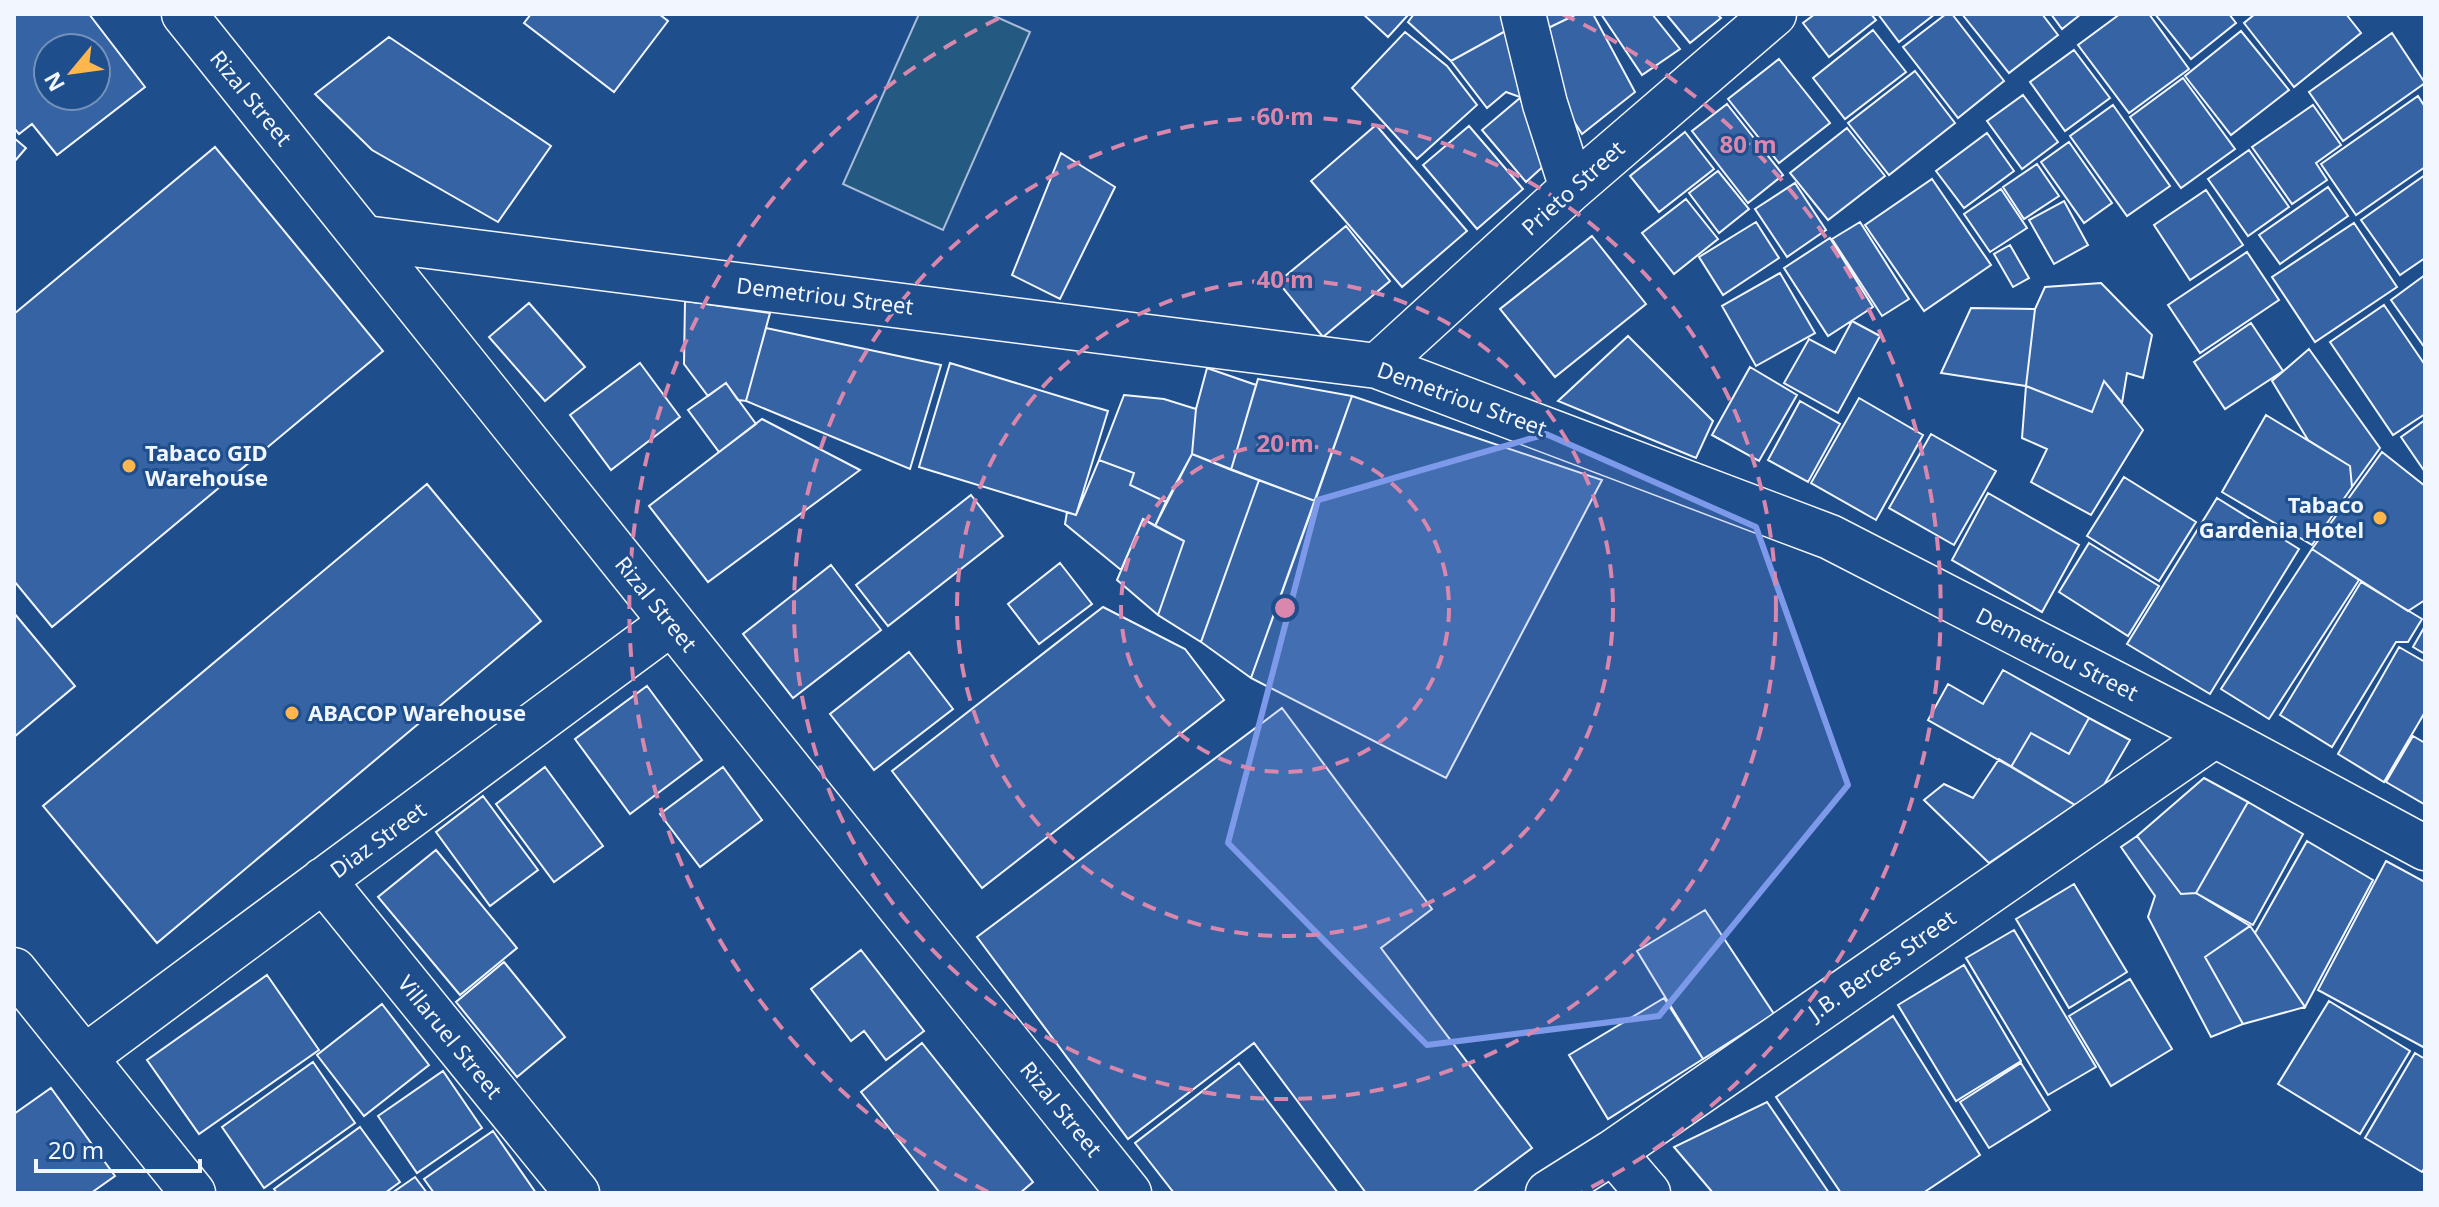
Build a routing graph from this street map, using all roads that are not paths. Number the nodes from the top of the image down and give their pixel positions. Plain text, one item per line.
1 (184, 14) edge
2 (1523, 14) edge
3 (1774, 14) edge
4 (1572, 188) junction
5 (365, 238) junction
6 (1377, 366) junction
7 (671, 623) junction
8 (2215, 735) junction
9 (2425, 848) edge
10 (323, 880) junction
11 (14, 970) edge
12 (85, 1057) junction
13 (1613, 1152) junction
14 (193, 1193) edge
15 (577, 1193) edge
16 (1129, 1193) edge
17 (1548, 1193) edge
18 (1648, 1193) edge

1 - 5 street, Rizal Street
2 - 4 street
3 - 4 street, Prieto Street
4 - 6 street, Prieto Street
5 - 6 street, Demetriou Street
5 - 7 street, Rizal Street
6 - 8 street, Demetriou Street
7 - 10 street, Diaz Street
7 - 16 street, Rizal Street
8 - 9 street, Demetriou Street
8 - 13 street, J.B. Berces Street
10 - 12 street, Diaz Street
10 - 15 street, Villaruel Street
11 - 12 street
12 - 14 street
13 - 17 street, J.B. Berces Street
13 - 18 street

